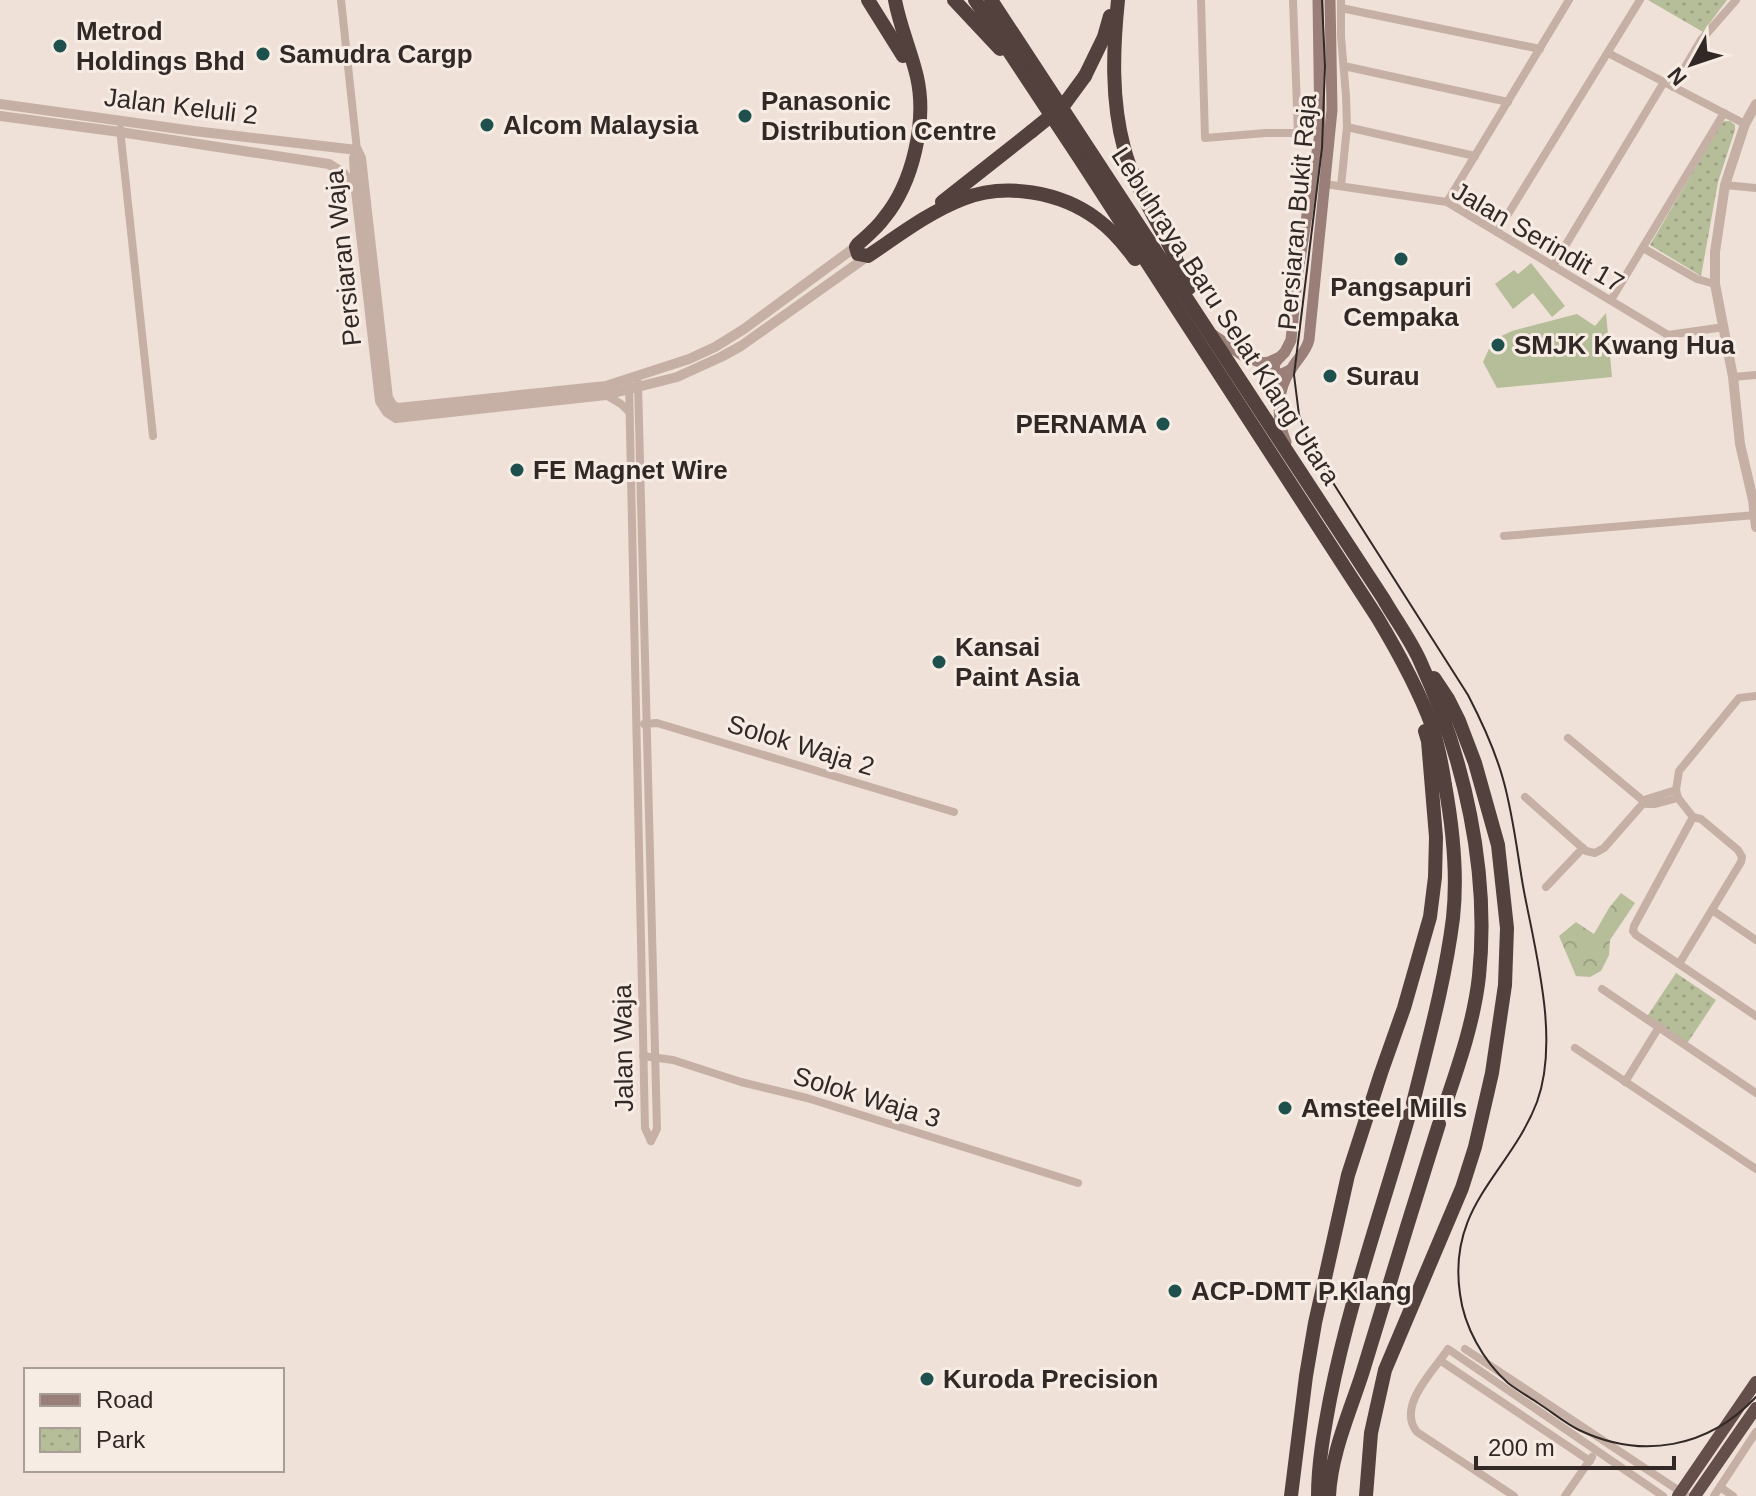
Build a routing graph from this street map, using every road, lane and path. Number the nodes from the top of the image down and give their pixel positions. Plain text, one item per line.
1 (341, 0) edge
2 (868, 0) edge
3 (895, 0) edge
4 (954, 0) edge
5 (975, 0) edge
6 (991, 0) edge
7 (1116, 0) edge
8 (1201, 0) edge
9 (1293, 0) edge
10 (1318, 0) edge
11 (1330, 0) edge
12 (1569, 0) edge
13 (1640, 0) edge
14 (1736, 0) edge
15 (1341, 4) edge
16 (1540, 49) junction
17 (1608, 53) junction
18 (1013, 58) junction
19 (1344, 66) junction
20 (1664, 82) junction
21 (1673, 87) junction
22 (919, 93) junction
23 (1508, 102) junction
24 (0, 104) edge
25 (1756, 104) edge
26 (1724, 113) junction
27 (0, 116) edge
28 (1745, 124) junction
29 (120, 126) junction
30 (1347, 127) junction
31 (1320, 133) junction
32 (1298, 134) junction
33 (357, 150) junction
34 (1475, 156) junction
35 (1325, 184) junction
36 (1725, 185) junction
37 (1341, 186) junction
38 (1756, 188) edge
39 (356, 191) junction
40 (1447, 202) junction
41 (918, 223) junction
42 (1497, 232) junction
43 (1643, 248) junction
44 (863, 250) junction
45 (1553, 266) junction
46 (1715, 284) junction
47 (1611, 300) junction
48 (1177, 308) junction
49 (1724, 327) junction
50 (1208, 331) junction
51 (1280, 357) junction
52 (1290, 370) junction
53 (1756, 375) edge
54 (1733, 377) junction
55 (633, 383) junction
56 (606, 395) junction
57 (390, 409) junction
58 (629, 413) junction
59 (153, 436) dead end
60 (1321, 506) junction
61 (1755, 512) edge
62 (1504, 536) dead end
63 (1398, 652) junction
64 (1419, 659) junction
65 (1756, 696) edge
66 (647, 723) junction
67 (636, 725) junction
68 (1568, 738) dead end
69 (1677, 794) junction
70 (1525, 797) dead end
71 (1644, 802) junction
72 (954, 812) dead end
73 (1693, 817) junction
74 (1583, 848) junction
75 (1546, 887) dead end
76 (1712, 910) junction
77 (1756, 940) edge
78 (1679, 964) junction
79 (1602, 989) dead end
80 (1756, 1016) edge
81 (1659, 1027) junction
82 (1575, 1048) dead end
83 (643, 1056) junction
84 (655, 1057) junction
85 (1625, 1082) junction
86 (1756, 1093) edge
87 (1756, 1169) edge
88 (1078, 1183) dead end
89 (1465, 1349) dead end
90 (1441, 1361) junction
91 (1756, 1382) edge
92 (1755, 1413) edge
93 (1756, 1432) edge
94 (1603, 1441) junction
95 (1597, 1450) junction
96 (1590, 1461) junction
97 (1651, 1493) edge
98 (1717, 1493) edge
99 (1682, 1495) edge
100 (1289, 1496) edge
101 (1318, 1496) edge
102 (1329, 1496) edge
103 (1366, 1496) edge
104 (1514, 1496) edge
105 (1565, 1496) edge
106 (1663, 1496) edge
107 (1695, 1496) edge
108 (1733, 1496) edge

1 - 33 street
2 - 22 highway
3 - 22 highway
4 - 18 highway
5 - 18 highway, Lebuhraya Baru Selat Klang Utara
6 - 50 highway, Lebuhraya Baru Selat Klang Utara
7 - 41 highway, bridge
7 - 50 highway
8 - 32 street
9 - 32 street
10 - 31 main road, Persiaran Bukit Raja
11 - 35 main road, Persiaran Bukit Raja
12 - 16 street
13 - 17 street
14 - 21 street
15 - 16 street
15 - 19 street
16 - 23 street
17 - 20 street
17 - 42 street
18 - 48 highway, Lebuhraya Baru Selat Klang Utara
19 - 23 street
19 - 30 street
20 - 21 street
20 - 45 street
21 - 26 street
22 - 44 highway
23 - 34 street
24 - 29 street, Jalan Keluli 2
25 - 28 street
26 - 28 street
26 - 43 street
27 - 29 street
28 - 36 street
29 - 33 street, Jalan Keluli 2
29 - 39 street
29 - 59 street
30 - 34 street
30 - 37 street
31 - 32 street
31 - 51 main road, Persiaran Bukit Raja
33 - 39 street, Persiaran Waja
33 - 57 street, Persiaran Waja
34 - 40 street
35 - 37 street, Jalan Serindit 17
35 - 52 main road, Persiaran Bukit Raja
36 - 38 street
36 - 46 street
37 - 40 street, Jalan Serindit 17
39 - 57 street, Persiaran Waja
40 - 42 street, Jalan Serindit 17
41 - 44 highway
41 - 48 highway
42 - 45 street, Jalan Serindit 17
43 - 46 street
43 - 47 street
44 - 55 street
45 - 47 street, Jalan Serindit 17
46 - 49 street
47 - 49 street, Jalan Serindit 17
48 - 63 highway, Lebuhraya Baru Selat Klang Utara
49 - 54 street
50 - 51 main road, Persiaran Bukit Raja
50 - 60 highway, Lebuhraya Baru Selat Klang Utara
51 - 52 main road
52 - 60 main road, Persiaran Bukit Raja
53 - 54 street
54 - 61 street
55 - 56 street
55 - 57 street
55 - 58 street, Jalan Waja
55 - 66 street, Jalan Waja
56 - 57 street
56 - 58 street
58 - 67 street, Jalan Waja
60 - 64 highway, Lebuhraya Baru Selat Klang Utara
61 - 62 street
63 - 100 highway, Lebuhraya Baru Selat Klang Utara
63 - 101 highway, Lebuhraya Baru Selat Klang Utara
64 - 102 highway, Lebuhraya Baru Selat Klang Utara
64 - 103 highway, Lebuhraya Baru Selat Klang Utara
65 - 69 street
66 - 67 street, Solok Waja 2
66 - 72 street, Solok Waja 2
66 - 84 street, Jalan Waja
67 - 83 street, Jalan Waja
68 - 71 street
69 - 71 street
69 - 73 street
70 - 74 street
71 - 74 street
73 - 76 street
73 - 78 street
74 - 75 street
76 - 77 street
76 - 78 street
78 - 80 street
79 - 81 street
81 - 85 street
81 - 86 street
82 - 85 street
83 - 84 street, Solok Waja 3
83 - 84 street, Jalan Waja
84 - 88 street, Solok Waja 3
85 - 87 street
89 - 94 street
90 - 95 street
90 - 96 street
90 - 104 street
91 - 99 highway
92 - 107 highway
93 - 98 street
94 - 95 street
94 - 99 street
95 - 96 street
95 - 97 street
96 - 105 street
97 - 106 street
98 - 108 street

